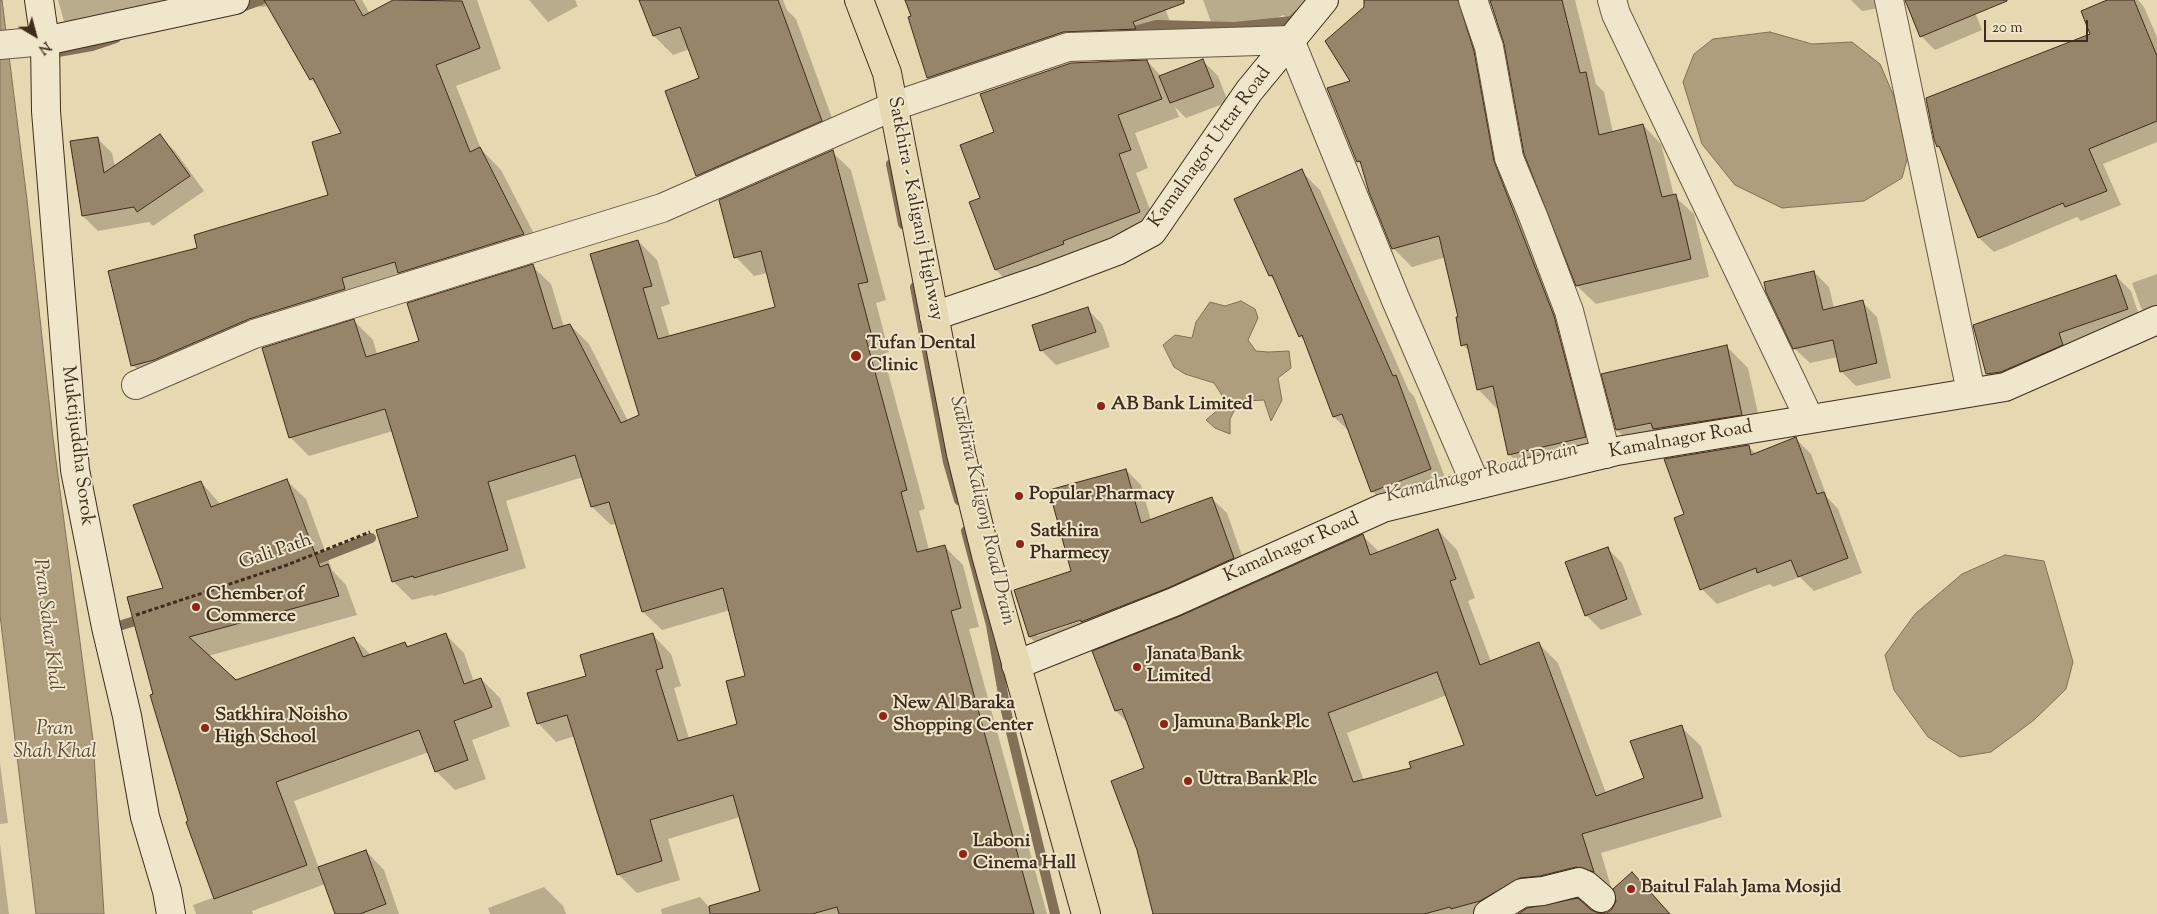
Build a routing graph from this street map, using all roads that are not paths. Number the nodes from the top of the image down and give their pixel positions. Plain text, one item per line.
1 (39, 0) edge
2 (235, 0) edge
3 (859, 0) edge
4 (1324, 0) edge
5 (1472, 0) edge
6 (1612, 0) edge
7 (1890, 0) edge
8 (1290, 40) junction
9 (44, 41) junction
10 (0, 45) edge
11 (894, 106) junction
12 (934, 316) junction
13 (2157, 320) edge
14 (136, 385) dead end
15 (1971, 392) junction
16 (1809, 418) junction
17 (1606, 454) junction
18 (1476, 485) junction
19 (1016, 665) junction
20 (1601, 898) dead end
21 (171, 914) edge
22 (1086, 914) edge
23 (1488, 914) edge

1 - 9 street, Muktijuddha Sorok
2 - 9 street
3 - 11 highway, Satkhira - Kaliganj Highway
4 - 8 street, Kamalnagor Uttar Road
5 - 17 street
6 - 16 street
7 - 15 street
8 - 11 street
8 - 12 street, Kamalnagor Uttar Road
8 - 18 street
9 - 10 street
9 - 21 street, Muktijuddha Sorok
11 - 12 highway, Satkhira - Kaliganj Highway
11 - 14 street
12 - 19 highway, Satkhira - Kaliganj Highway
13 - 15 street, Kamalnagor Road
15 - 16 street, Kamalnagor Road
16 - 17 street, Kamalnagor Road
17 - 18 street, Kamalnagor Road
18 - 19 street, Kamalnagor Road
19 - 22 highway, Satkhira - Kaliganj Highway
20 - 23 street

